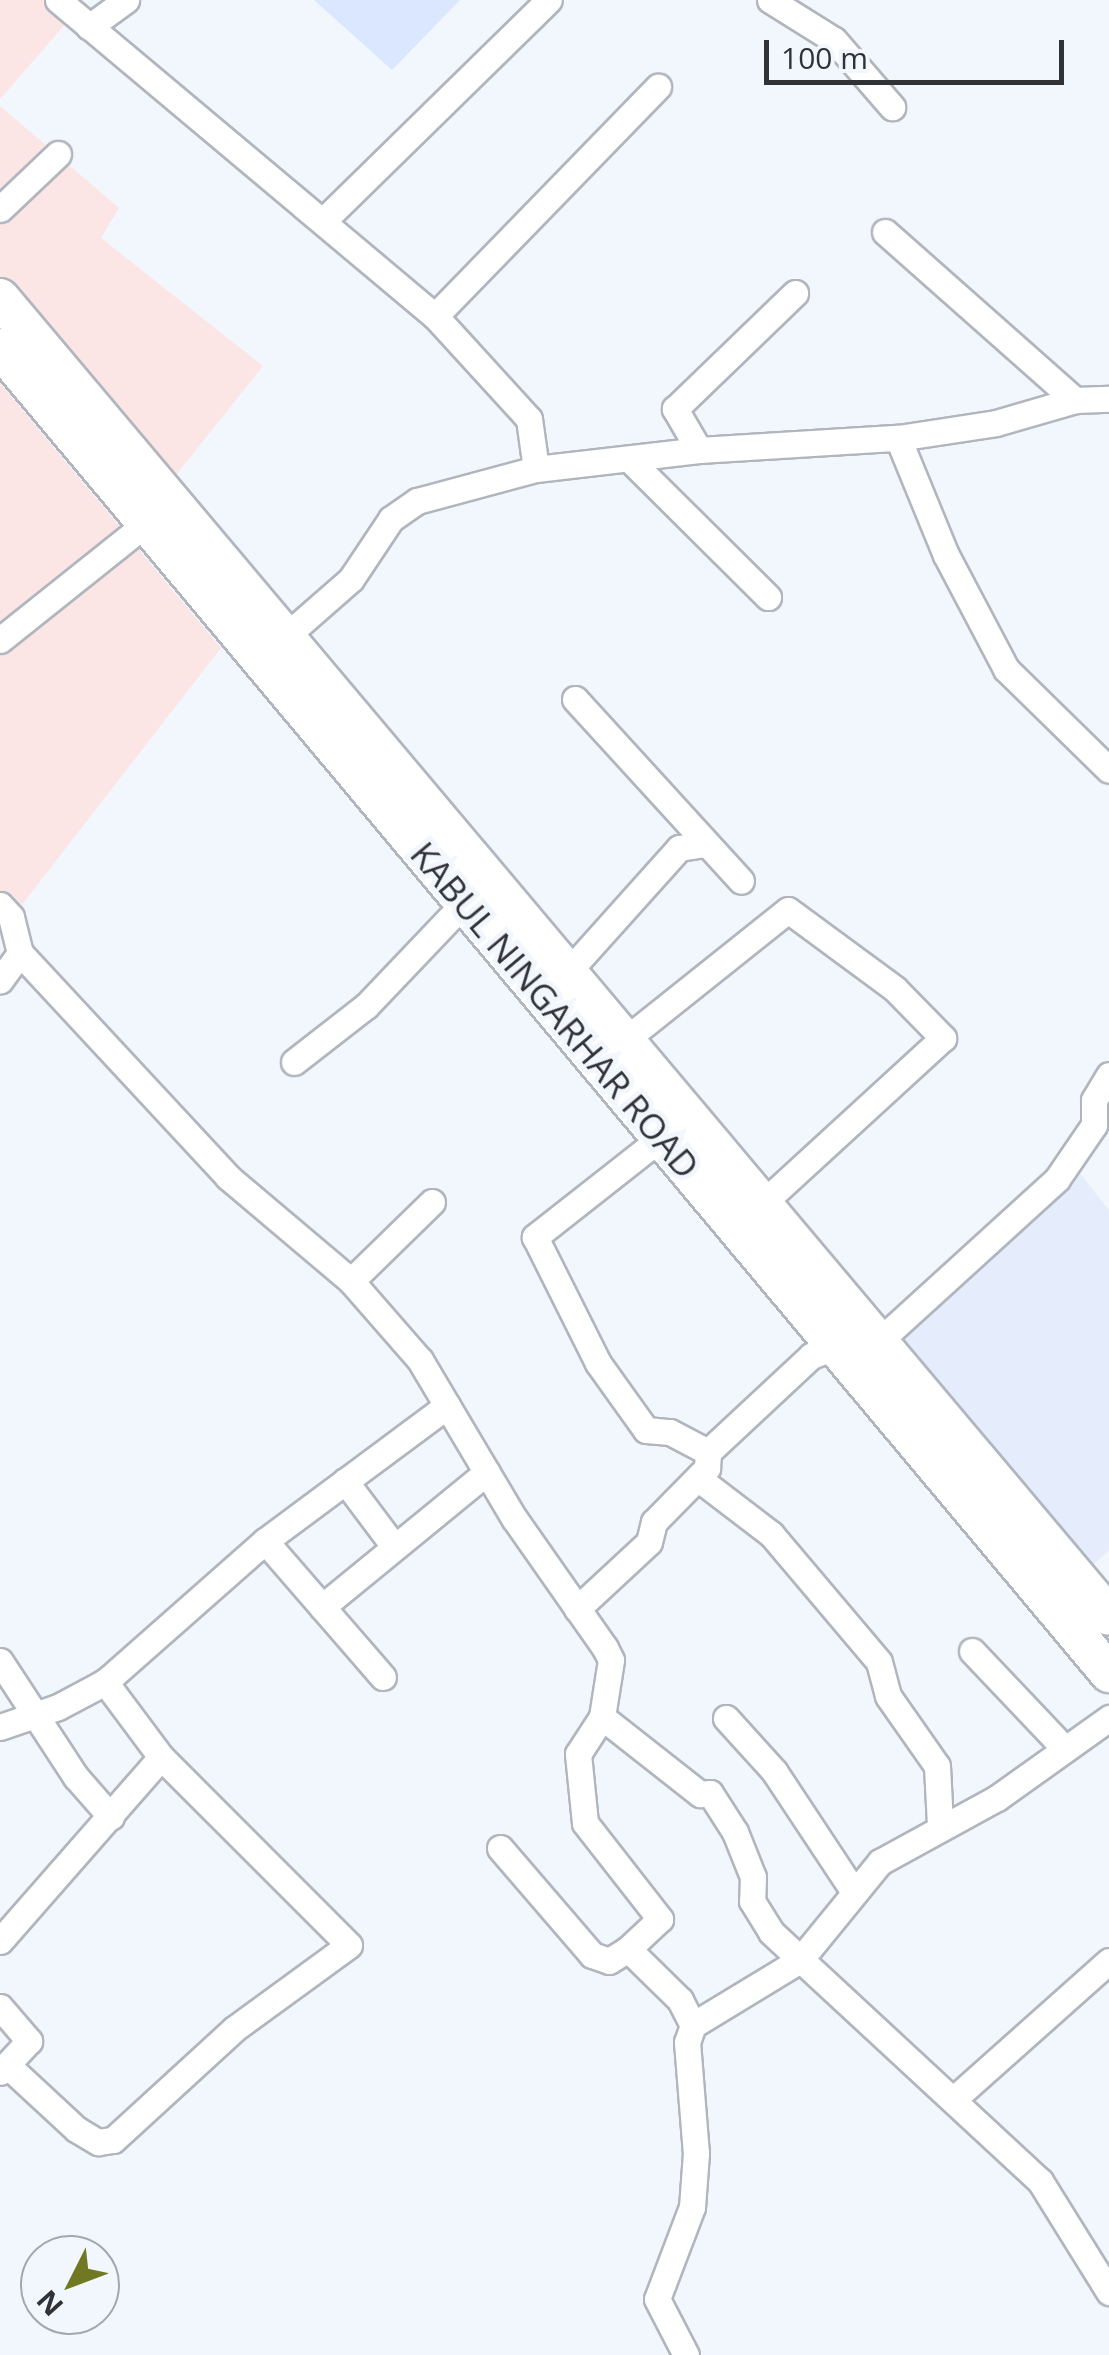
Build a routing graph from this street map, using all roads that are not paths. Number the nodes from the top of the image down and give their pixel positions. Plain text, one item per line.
1 (58, 0) edge
2 (126, 0) edge
3 (549, 0) edge
4 (770, 0) edge
5 (89, 27) junction
6 (658, 87) dead end
7 (892, 107) dead end
8 (58, 154) dead end
9 (0, 208) edge
10 (324, 221) junction
11 (886, 232) dead end
12 (796, 293) dead end
13 (0, 298) edge
14 (435, 316) junction
15 (0, 348) edge
16 (1109, 399) edge
17 (1074, 400) junction
18 (898, 438) junction
19 (699, 450) junction
20 (629, 459) junction
21 (536, 469) junction
22 (156, 506) junction
23 (768, 597) dead end
24 (286, 636) junction
25 (0, 640) edge
26 (575, 699) dead end
27 (1109, 770) edge
28 (704, 844) junction
29 (741, 881) dead end
30 (463, 904) junction
31 (0, 905) edge
32 (20, 952) junction
33 (567, 973) junction
34 (0, 981) edge
35 (626, 1040) junction
36 (294, 1062) dead end
37 (1109, 1075) edge
38 (662, 1137) junction
39 (432, 1202) dead end
40 (764, 1202) junction
41 (351, 1281) junction
42 (878, 1342) junction
43 (840, 1346) junction
44 (448, 1406) junction
45 (708, 1452) junction
46 (487, 1472) junction
47 (699, 1479) junction
48 (346, 1481) junction
49 (264, 1541) junction
50 (394, 1545) junction
51 (322, 1607) junction
52 (577, 1609) junction
53 (1109, 1616) edge
54 (972, 1651) dead end
55 (0, 1662) edge
56 (1109, 1672) edge
57 (383, 1676) dead end
58 (106, 1682) junction
59 (40, 1713) junction
60 (602, 1717) junction
61 (726, 1718) dead end
62 (1109, 1718) edge
63 (0, 1727) edge
64 (1065, 1749) junction
65 (161, 1757) junction
66 (111, 1817) junction
67 (940, 1826) junction
68 (500, 1848) dead end
69 (852, 1889) junction
70 (0, 1940) edge
71 (628, 1949) junction
72 (800, 1960) junction
73 (1109, 1962) edge
74 (0, 2007) edge
75 (693, 2024) junction
76 (3, 2068) edge
77 (955, 2098) junction
78 (1109, 2292) edge
79 (686, 2355) edge

1 - 5 street
2 - 5 street
3 - 10 street
4 - 7 street
5 - 10 street
6 - 14 street
8 - 9 street
10 - 14 street
11 - 17 street
12 - 19 street
13 - 22 highway
14 - 21 street
15 - 22 highway, KABUL NINGARHAR ROAD
16 - 17 street
17 - 18 street
18 - 19 street
18 - 27 street
19 - 20 street
20 - 21 street
20 - 23 street
21 - 24 street
22 - 24 highway, KABUL NINGARHAR ROAD
22 - 25 street
22 - 30 highway, KABUL NINGARHAR ROAD
24 - 33 highway, KABUL NINGARHAR ROAD
26 - 28 street
28 - 29 street
28 - 33 street
30 - 36 street
30 - 38 highway, KABUL NINGARHAR ROAD
31 - 32 street
32 - 34 street
32 - 41 street
33 - 35 highway, KABUL NINGARHAR ROAD
35 - 40 highway, KABUL NINGARHAR ROAD
35 - 40 street
37 - 42 street
38 - 43 highway, KABUL NINGARHAR ROAD
38 - 45 street
39 - 41 street
40 - 42 highway, KABUL NINGARHAR ROAD
41 - 44 street
42 - 53 highway, KABUL NINGARHAR ROAD
43 - 45 street
43 - 56 highway, KABUL NINGARHAR ROAD
44 - 46 street
44 - 48 street
45 - 47 street
46 - 50 street
46 - 52 street
47 - 52 street
47 - 67 street
48 - 49 street
48 - 50 street
49 - 51 street
49 - 58 street
50 - 51 street
51 - 57 street
52 - 60 street
54 - 64 street
55 - 59 street
58 - 59 street
58 - 65 street
59 - 63 street
59 - 66 street
60 - 71 street
60 - 72 street
61 - 69 street
62 - 64 street
64 - 67 street
65 - 66 street
65 - 76 street
66 - 70 street
67 - 69 street
68 - 71 street
69 - 72 street
71 - 75 street
72 - 75 street
72 - 77 street
73 - 77 street
74 - 76 street
75 - 79 street
77 - 78 street

